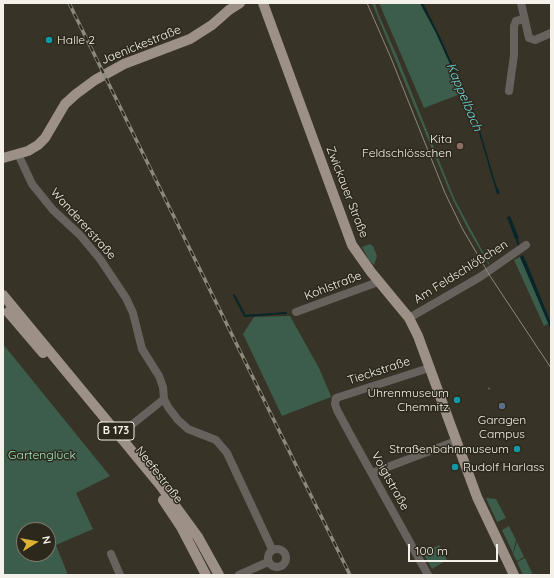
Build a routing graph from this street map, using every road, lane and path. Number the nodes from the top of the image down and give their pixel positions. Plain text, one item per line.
1 (240, 3) edge
2 (263, 3) edge
3 (521, 3) edge
4 (524, 19) junction
5 (551, 33) edge
6 (509, 91) dead end
7 (18, 154) junction
8 (3, 158) edge
9 (526, 245) dead end
10 (378, 282) junction
11 (3, 295) edge
12 (3, 306) edge
13 (296, 312) dead end
14 (409, 318) junction
15 (429, 368) junction
16 (336, 398) joint
17 (164, 399) junction
18 (119, 435) junction
19 (456, 441) junction
20 (372, 473) junction
21 (272, 549) junction
22 (111, 554) dead end
23 (268, 562) junction
24 (280, 566) junction
25 (120, 575) edge
26 (206, 575) edge
27 (219, 575) edge
28 (239, 575) edge
29 (284, 575) edge
30 (428, 575) edge
31 (514, 575) edge

1 - 7 main road, Jaenickestraße
2 - 10 main road, Zwickauer Straße
3 - 4 street
4 - 5 street
4 - 6 street
7 - 8 main road, Jaenickestraße
7 - 17 street, Wandererstraße
9 - 14 street, Am Feldschlößchen
10 - 13 street, Kohlstraße
10 - 14 main road, Zwickauer Straße
11 - 18 main road, Neefestraße / B 173
12 - 26 main road, Neefestraße / B 173
14 - 15 main road, Zwickauer Straße
15 - 16 street, Tieckstraße
15 - 19 main road, Zwickauer Straße
16 - 20 street, Voigtstraße
17 - 18 street
17 - 21 street
18 - 27 main road, Neefestraße / B 173
19 - 20 street
19 - 31 main road, Zwickauer Straße
20 - 30 street, Voigtstraße
21 - 23 street
21 - 24 street
22 - 25 street
23 - 24 street
23 - 28 street
24 - 29 street

